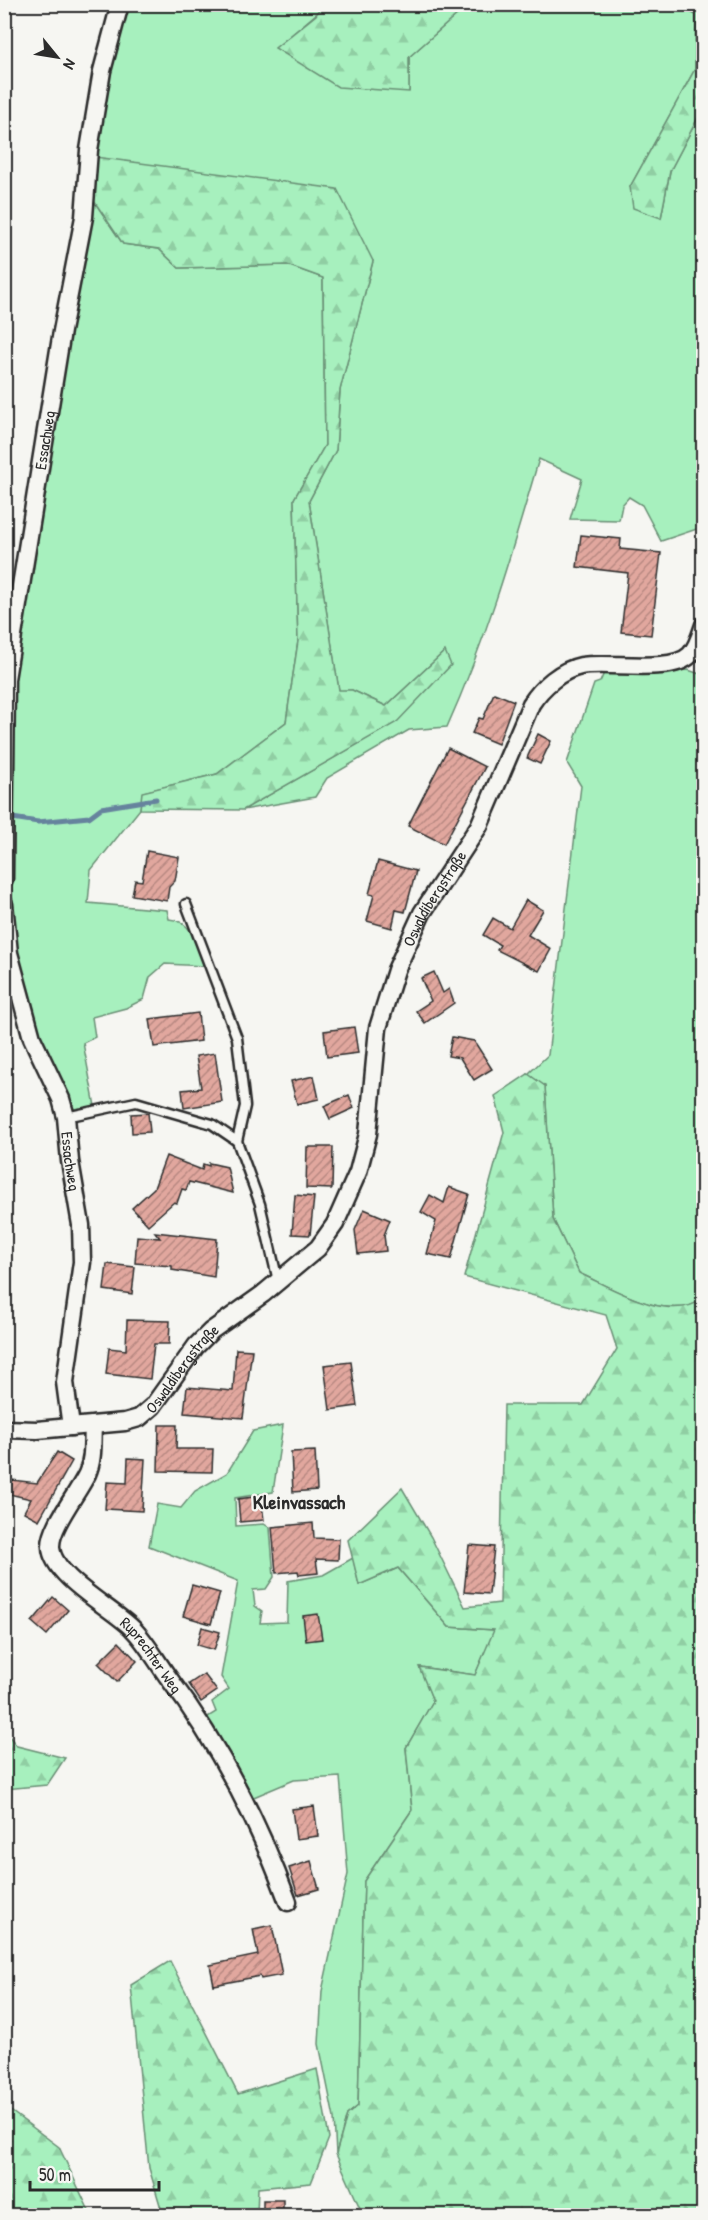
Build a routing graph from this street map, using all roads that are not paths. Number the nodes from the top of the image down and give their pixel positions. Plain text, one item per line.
1 (120, 4) edge
2 (704, 626) edge
3 (4, 879) edge
4 (4, 904) edge
5 (186, 904) dead end
6 (7, 949) edge
7 (66, 1117) junction
8 (237, 1141) junction
9 (278, 1282) junction
10 (93, 1425) junction
11 (71, 1427) junction
12 (4, 1429) edge
13 (288, 1902) dead end

1 - 3 street, Essachweg
2 - 9 street, Oswaldibergstraße
4 - 6 street, Essachweg
5 - 8 lane
6 - 7 street, Essachweg
7 - 8 lane
7 - 11 street, Essachweg
8 - 9 lane
9 - 10 street, Oswaldibergstraße
10 - 11 street, Oswaldibergstraße
10 - 13 street, Ruprechter Weg
11 - 12 street, Oswaldibergstraße

